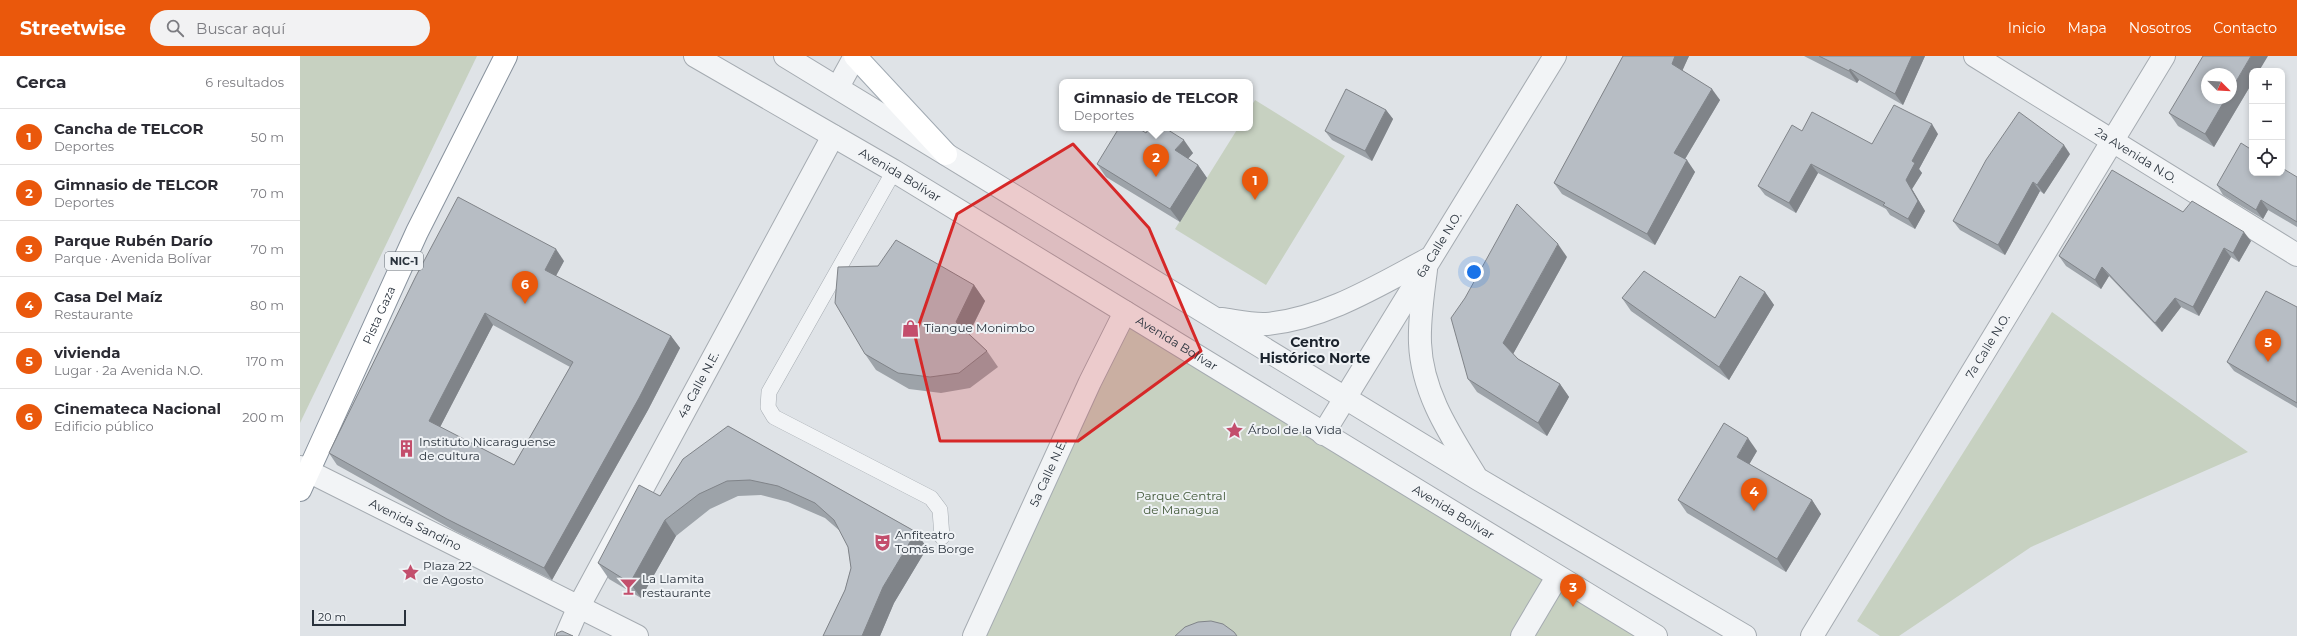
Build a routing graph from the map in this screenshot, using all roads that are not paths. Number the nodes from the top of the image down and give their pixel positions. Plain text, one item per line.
1 (506, 56) edge
2 (695, 56) edge
3 (785, 56) edge
4 (855, 56) edge
5 (1975, 56) edge
6 (2164, 56) edge
7 (1551, 58) edge
8 (838, 88) junction
9 (833, 136) junction
10 (2113, 140) junction
11 (946, 154) junction
12 (894, 171) junction
13 (2297, 255) edge
14 (1428, 259) junction
15 (1125, 312) junction
16 (1212, 317) junction
17 (1345, 397) junction
18 (1322, 434) junction
19 (300, 467) edge
20 (1478, 479) junction
21 (300, 490) edge
22 (942, 537) dead end
23 (1557, 577) junction
24 (580, 606) junction
25 (566, 636) edge
26 (637, 636) edge
27 (974, 636) edge
28 (1522, 636) edge
29 (1656, 636) edge
30 (1745, 636) edge
31 (1812, 636) edge

1 - 21 main road, Pista Gaza / NIC-1
2 - 9 street, Avenida Bolívar
3 - 8 street
4 - 8 street
4 - 11 main road
5 - 10 street, 2a Avenida N.O.
6 - 10 street, 7a Calle N.O.
7 - 14 street, 6a Calle N.O.
8 - 11 street
9 - 12 street, Avenida Bolívar
9 - 24 street, 4a Calle N.E.
10 - 13 street, 2a Avenida N.O.
10 - 31 street, 7a Calle N.O.
11 - 16 street
12 - 15 street, Avenida Bolívar
12 - 22 lane
14 - 16 street
14 - 17 street, 6a Calle N.O.
14 - 20 street
15 - 18 street, Avenida Bolívar
15 - 27 street, 5a Calle N.E.
16 - 17 street
17 - 18 street, 6a Calle N.O.
17 - 20 street
18 - 23 street, Avenida Bolívar
19 - 24 street, Avenida Sandino
20 - 30 street
23 - 28 street
23 - 29 street, Avenida Bolívar
24 - 25 street, 4a Calle N.E.
24 - 26 street, Avenida Sandino

